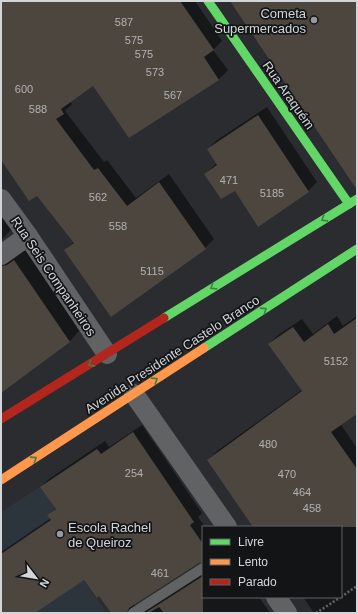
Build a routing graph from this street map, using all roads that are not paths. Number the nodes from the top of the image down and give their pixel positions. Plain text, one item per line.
1 (208, 1) edge
2 (1, 199) edge
3 (353, 201) edge
4 (28, 236) junction
5 (357, 249) edge
6 (1, 255) edge
7 (107, 354) junction
8 (134, 394) junction
9 (1, 419) edge
10 (1, 480) edge
11 (226, 526) edge
12 (202, 569) edge
13 (133, 613) edge

1 - 3 main road, Rua Araquém
2 - 4 street, Rua Seis Companheiros
3 -> 7 main road
4 - 6 street
4 - 7 street, Rua Seis Companheiros
8 -> 5 main road, Avenida Presidente Castelo Branco
7 -> 9 main road
10 -> 8 main road, Avenida Presidente Castelo Branco
8 - 11 street
12 - 13 lane

